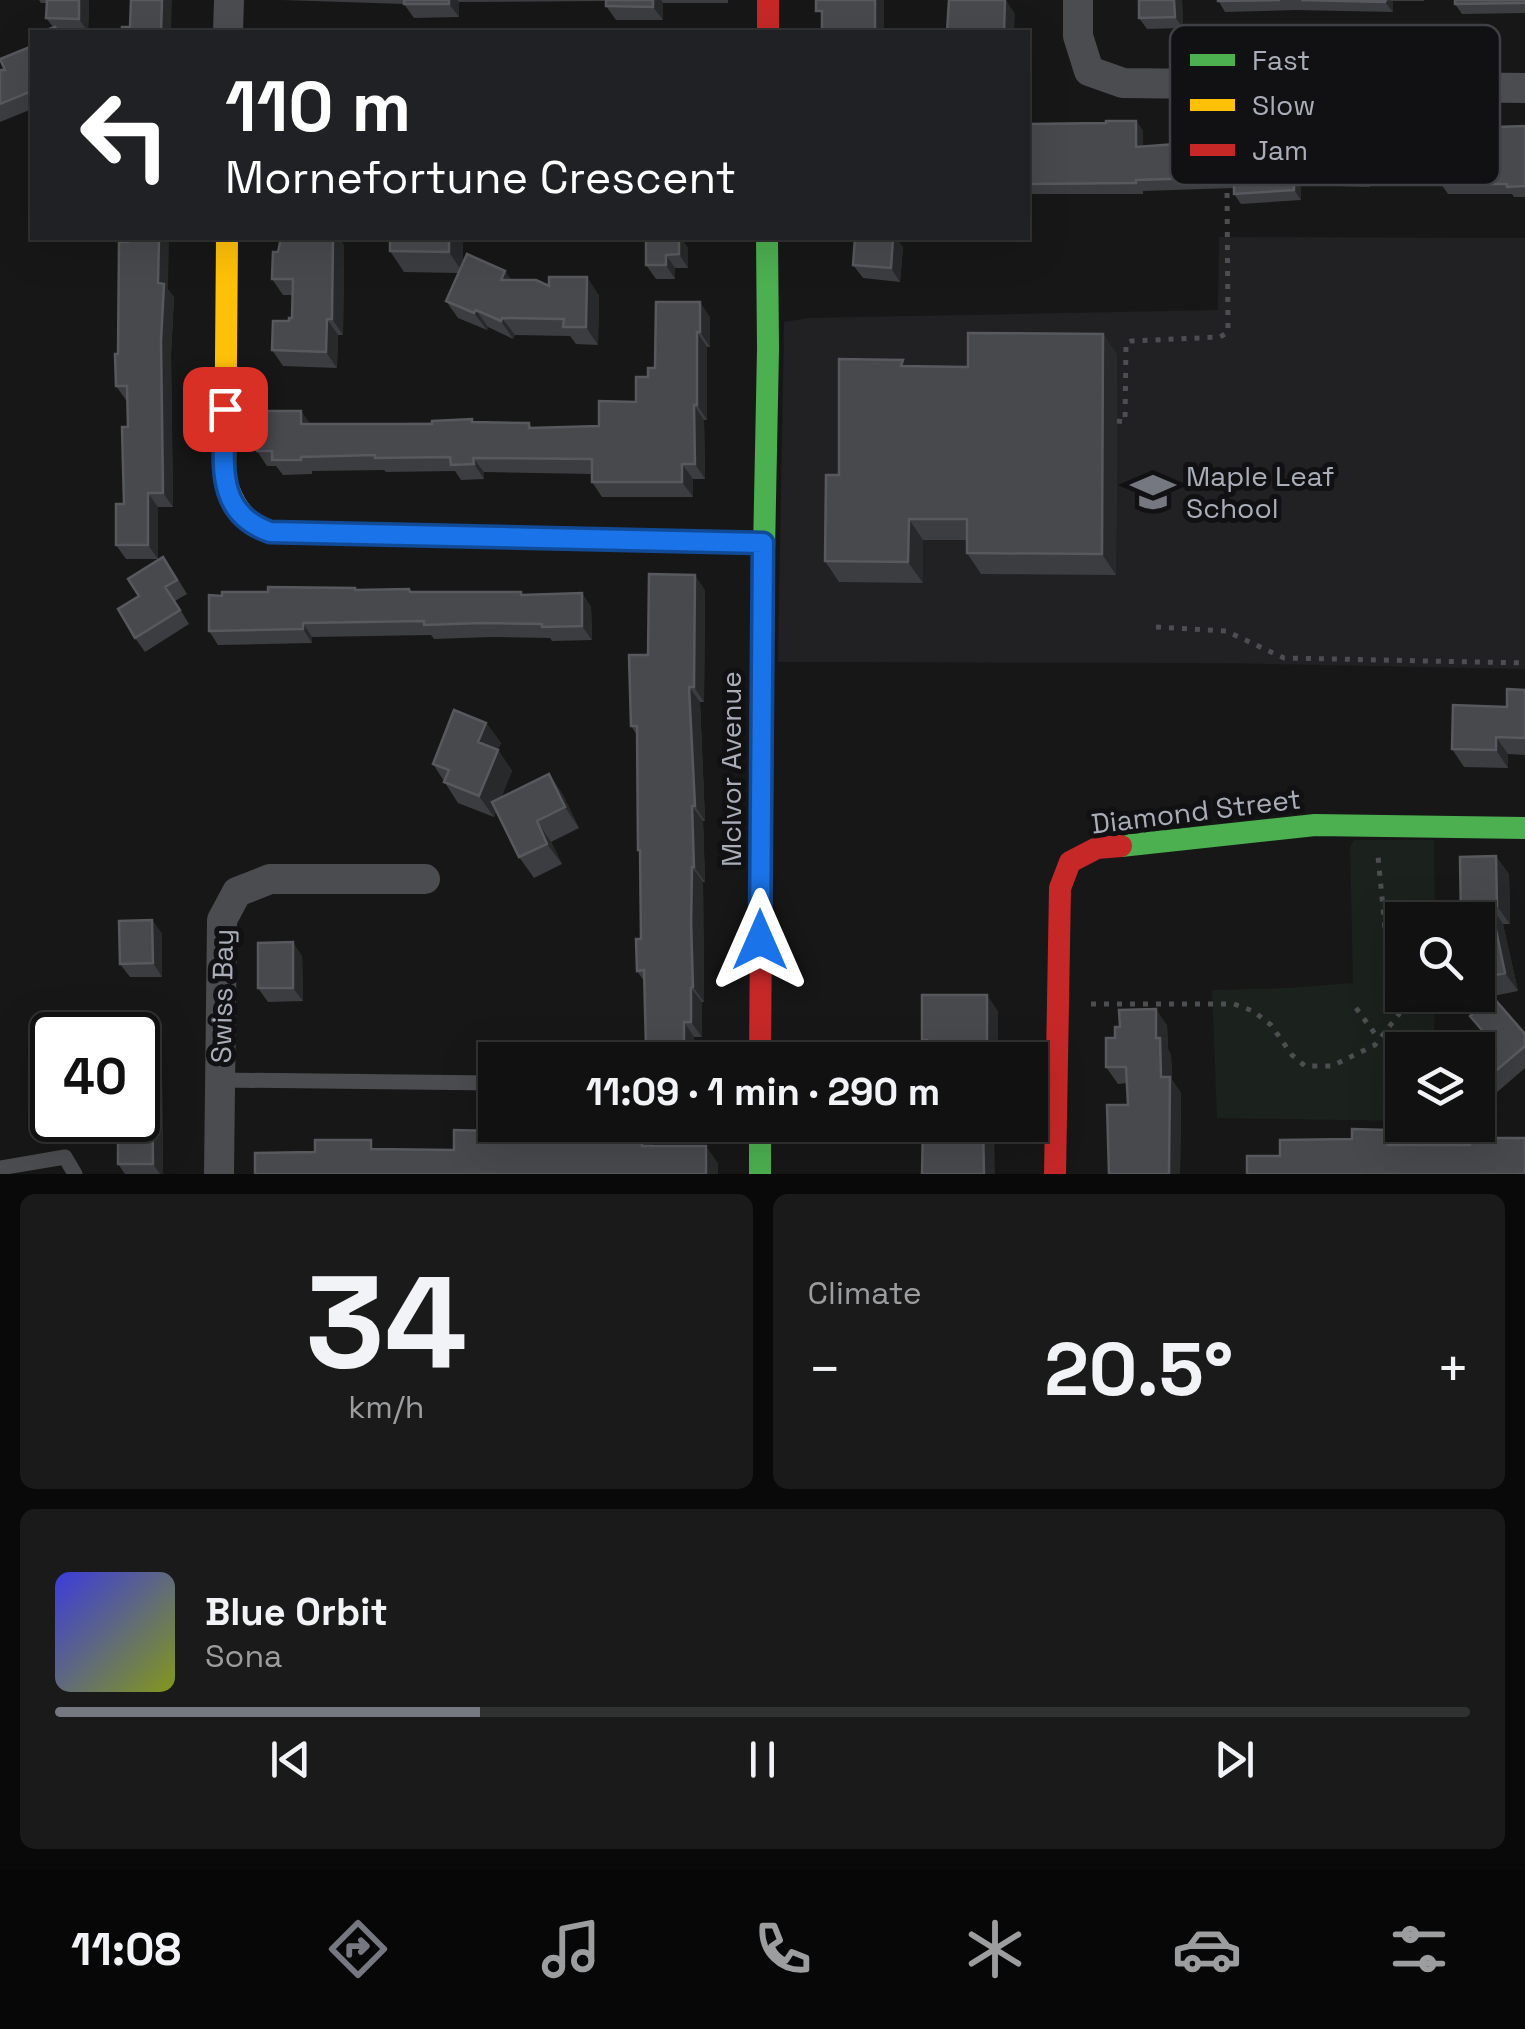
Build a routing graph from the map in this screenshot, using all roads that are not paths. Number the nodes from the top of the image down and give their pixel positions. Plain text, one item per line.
1 (229, 0) edge
2 (768, 0) edge
3 (1078, 0) edge
4 (228, 30) edge
5 (768, 30) edge
6 (1170, 84) edge
7 (1500, 88) edge
8 (1525, 88) edge
9 (226, 240) edge
10 (767, 240) edge
11 (763, 543) junction
12 (1525, 828) edge
13 (425, 879) dead end
14 (760, 1042) edge
15 (220, 1080) junction
16 (478, 1082) edge
17 (760, 1142) edge
18 (0, 1168) edge
19 (75, 1174) edge
20 (219, 1174) edge
21 (760, 1174) edge
22 (1056, 1174) edge

1 - 4 street
2 - 5 street
3 - 6 street
7 - 8 street
9 - 11 street
10 - 11 street, McIvor Avenue
11 - 14 street, McIvor Avenue
12 - 22 street, Diamond Street
13 - 15 street, Swiss Bay
15 - 16 lane
15 - 20 street, Swiss Bay
17 - 21 street
18 - 19 lane

